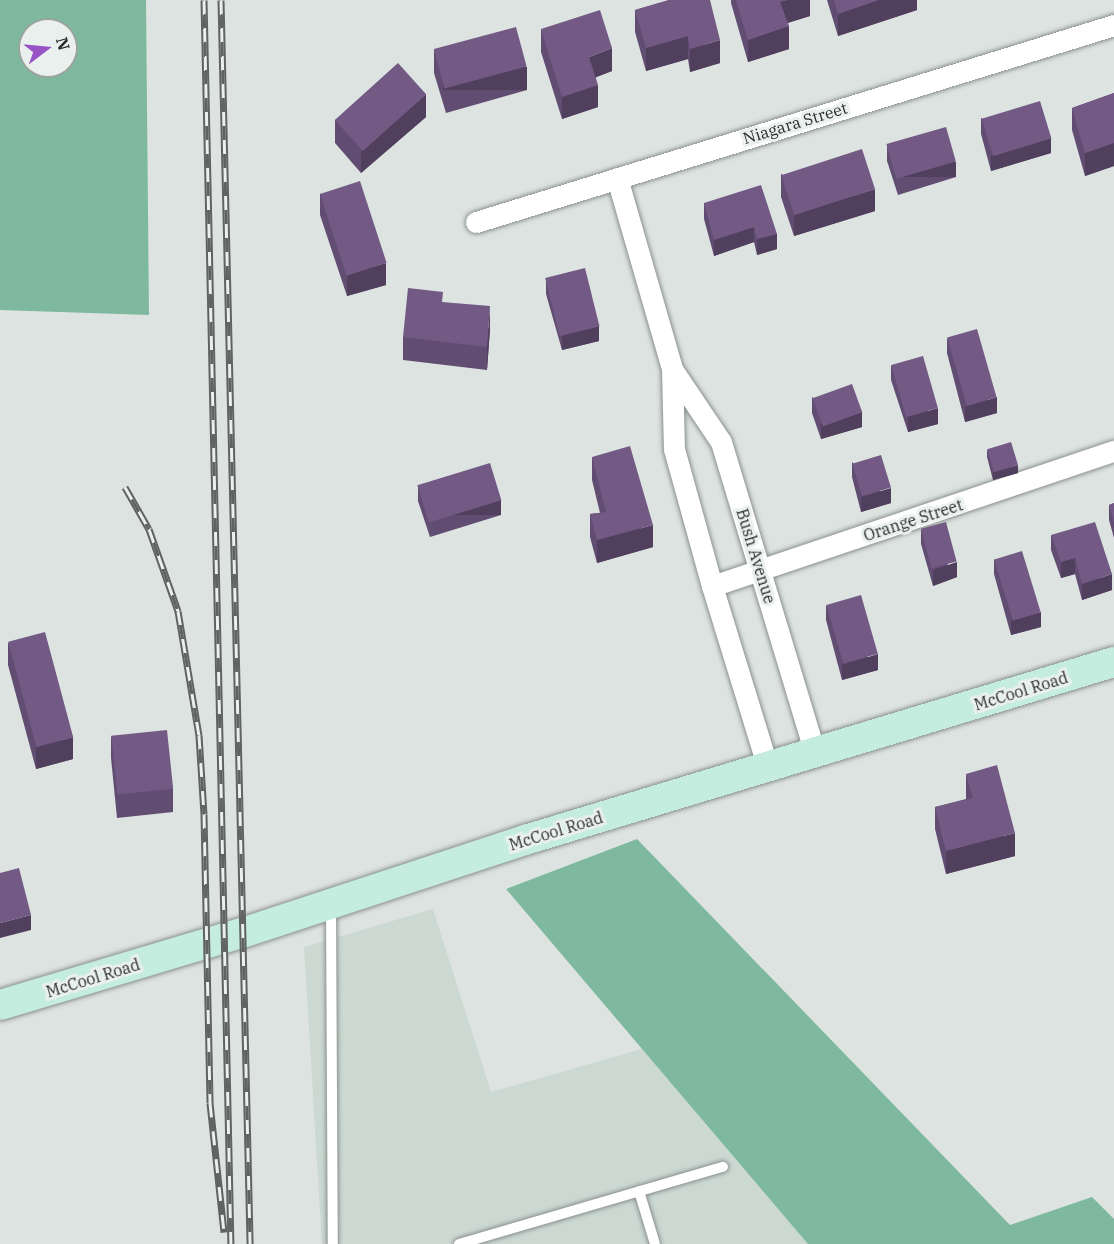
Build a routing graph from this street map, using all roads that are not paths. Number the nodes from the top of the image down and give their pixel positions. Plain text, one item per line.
1 (1114, 25) edge
2 (616, 178) junction
3 (476, 222) dead end
4 (672, 369) junction
5 (1114, 451) edge
6 (760, 570) junction
7 (712, 586) junction
8 (1114, 662) edge
9 (815, 754) junction
10 (768, 768) junction
11 (331, 904) junction
12 (0, 1005) edge
13 (723, 1167) dead end
14 (639, 1191) junction
15 (333, 1244) edge
16 (459, 1244) edge
17 (655, 1244) edge

1 - 2 street, Niagara Street
2 - 3 street, Niagara Street
2 - 4 street, Bush Avenue
4 - 6 street, Bush Avenue
4 - 7 street, Bush Avenue
5 - 6 street, Orange Street
6 - 7 street, Orange Street
6 - 9 street, Bush Avenue
7 - 10 street, Bush Avenue
8 - 9 street, McCool Road
9 - 10 street, McCool Road
10 - 11 street, McCool Road
11 - 12 street, McCool Road
11 - 15 lane
13 - 14 lane
14 - 16 lane
14 - 17 lane

